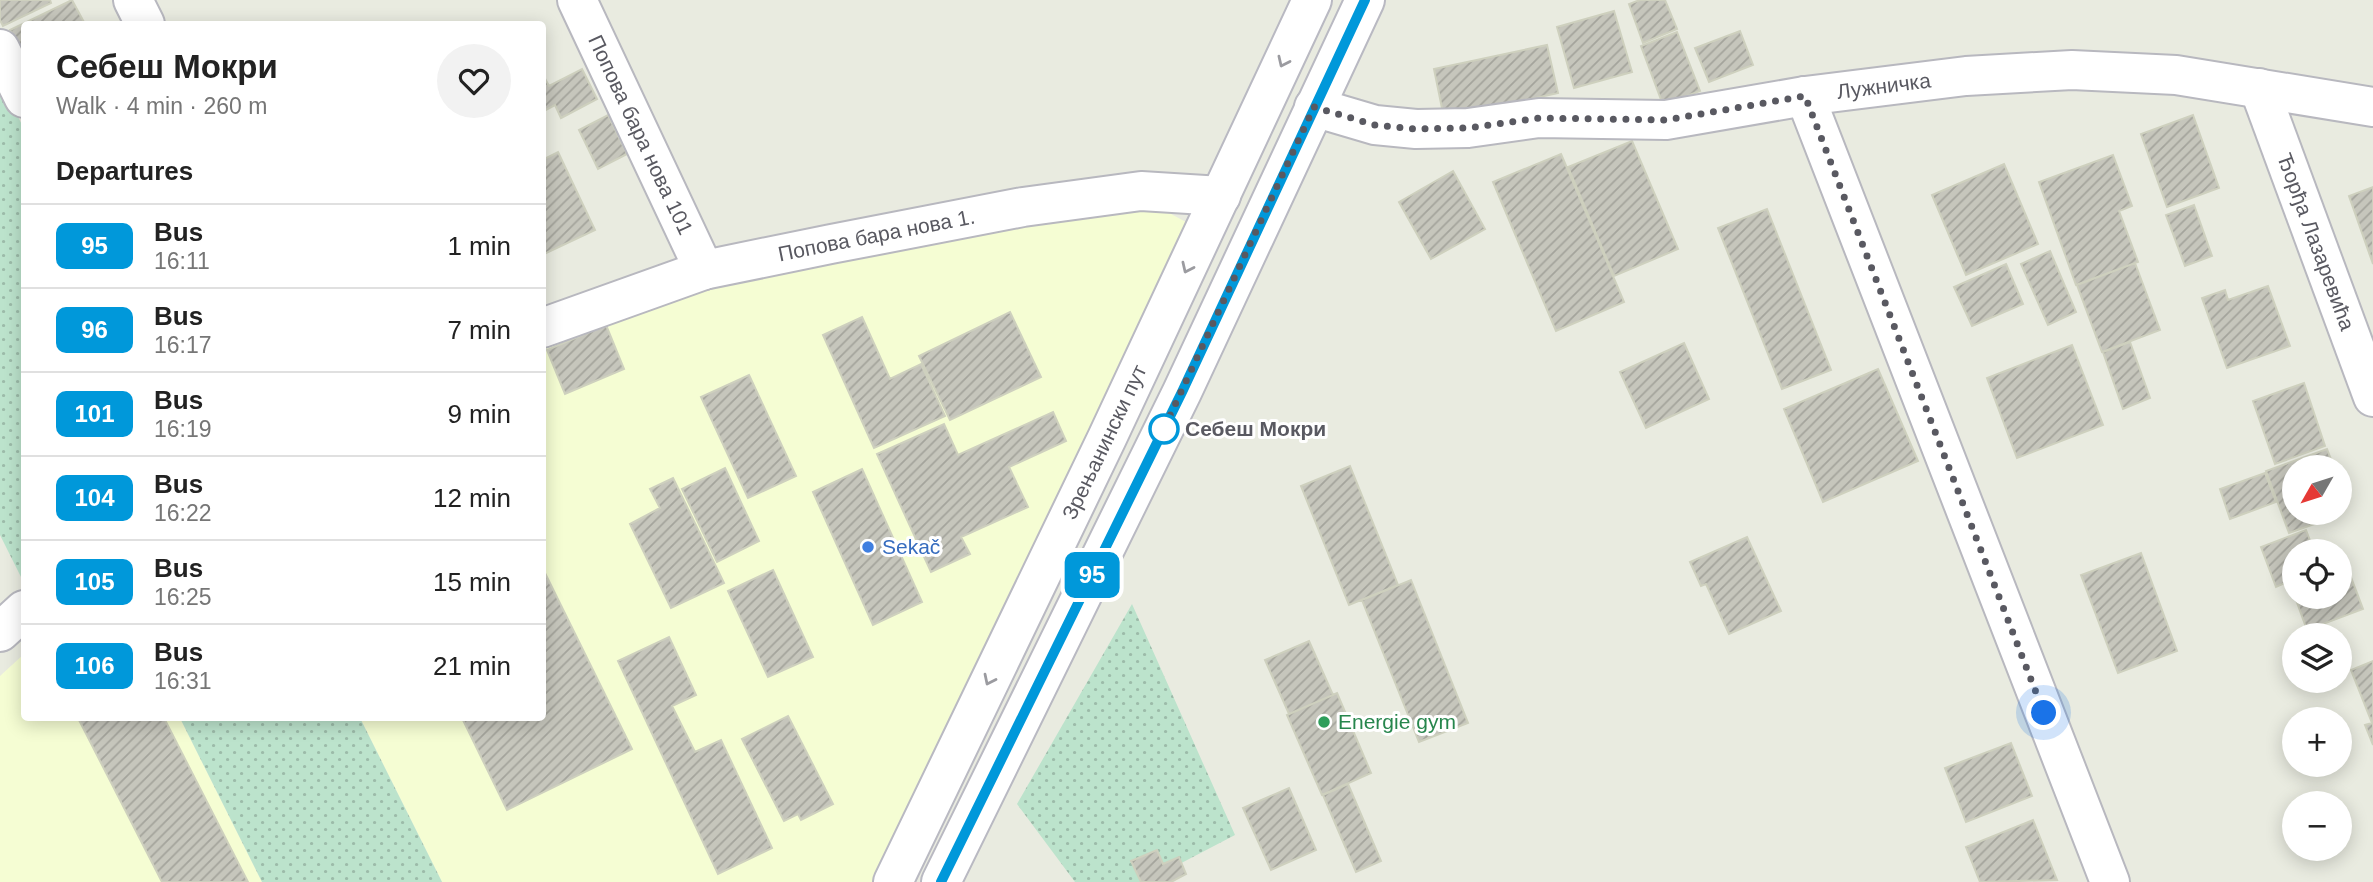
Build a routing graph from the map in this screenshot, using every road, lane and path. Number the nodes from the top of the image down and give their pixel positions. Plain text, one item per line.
1 (133, 0) edge
2 (577, 0) edge
3 (1312, 0) edge
4 (1365, 0) edge
5 (144, 21) edge
6 (0, 49) edge
7 (2259, 88) junction
8 (21, 92) edge
9 (1805, 96) junction
10 (1314, 107) junction
11 (2373, 107) edge
12 (1221, 196) junction
13 (704, 270) junction
14 (546, 327) edge
15 (2373, 397) edge
16 (21, 613) edge
17 (0, 632) edge
18 (892, 882) edge
19 (941, 882) edge
20 (2110, 882) edge

1 - 5 street
2 - 13 street, Попова бара нова 101
3 -> 12 street, Зрењанински пут
4 - 10 street
6 - 8 street
7 - 9 street, Лужничка
7 - 11 street, Лужничка
7 - 15 street, Ђорђа Лазаревића
9 - 10 street, Лужничка
9 - 20 street
10 - 19 street
12 - 13 street, Попова бара нова 1.
12 -> 18 street, Зрењанински пут
13 - 14 street, Попова бара нова 1.
16 - 17 street

